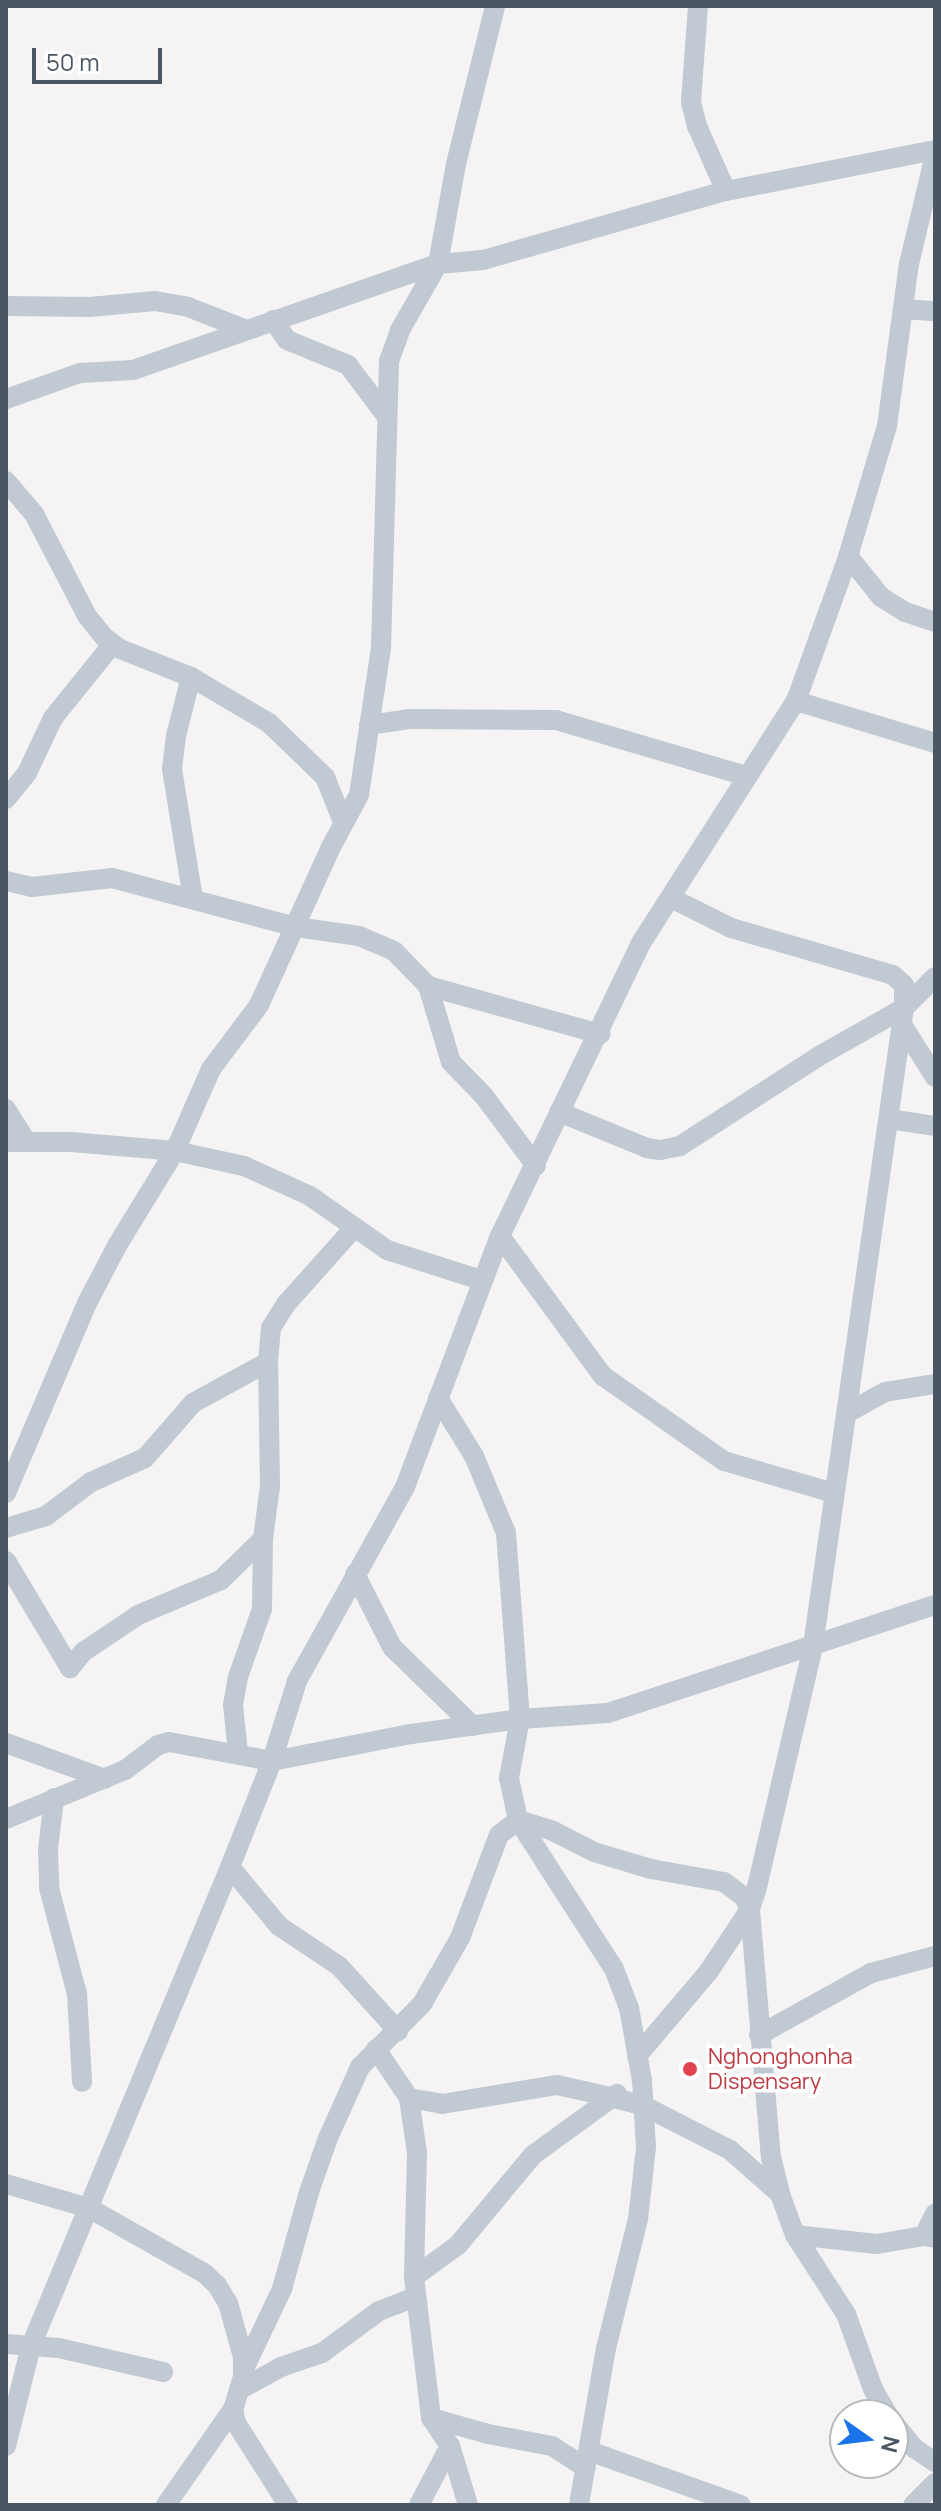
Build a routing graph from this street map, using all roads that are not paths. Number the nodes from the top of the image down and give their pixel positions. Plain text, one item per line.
1 (495, 6) edge
2 (698, 6) edge
3 (935, 153) edge
4 (726, 191) junction
5 (438, 264) junction
6 (6, 306) edge
7 (903, 309) junction
8 (935, 311) edge
9 (273, 320) junction
10 (244, 329) junction
11 (6, 399) edge
12 (385, 414) junction
13 (6, 481) edge
14 (848, 556) junction
15 (935, 622) edge
16 (112, 645) junction
17 (191, 677) junction
18 (796, 701) junction
19 (369, 725) junction
20 (935, 743) edge
21 (746, 776) junction
22 (6, 799) edge
23 (343, 822) junction
24 (6, 881) edge
25 (671, 898) junction
26 (193, 899) junction
27 (296, 927) junction
28 (935, 977) edge
29 (428, 986) junction
30 (903, 1017) junction
31 (600, 1034) junction
32 (935, 1077) edge
33 (6, 1109) edge
34 (559, 1112) junction
35 (889, 1119) junction
36 (935, 1126) edge
37 (15, 1141) edge
38 (175, 1151) junction
39 (536, 1166) junction
40 (353, 1229) junction
41 (500, 1236) junction
42 (481, 1280) junction
43 (268, 1362) junction
44 (935, 1384) edge
45 (438, 1398) junction
46 (847, 1413) junction
47 (6, 1493) edge
48 (834, 1493) junction
49 (6, 1528) edge
50 (263, 1539) junction
51 (7, 1566) edge
52 (355, 1574) junction
53 (935, 1605) edge
54 (813, 1646) junction
55 (520, 1719) junction
56 (473, 1726) junction
57 (6, 1743) edge
58 (238, 1753) junction
59 (272, 1761) junction
60 (105, 1779) junction
61 (54, 1798) junction
62 (6, 1819) edge
63 (518, 1820) junction
64 (230, 1867) junction
65 (750, 1909) junction
66 (935, 1956) edge
67 (398, 2031) junction
68 (759, 2035) junction
69 (376, 2049) junction
70 (637, 2056) junction
71 (642, 2080) junction
72 (82, 2082) dead end
73 (611, 2097) junction
74 (409, 2098) junction
75 (644, 2106) junction
76 (6, 2184) edge
77 (780, 2194) junction
78 (89, 2208) junction
79 (935, 2213) edge
80 (795, 2235) junction
81 (930, 2237) edge
82 (415, 2287) junction
83 (6, 2344) edge
84 (31, 2346) junction
85 (244, 2369) junction
86 (163, 2372) dead end
87 (879, 2399) edge
88 (236, 2400) junction
89 (431, 2418) junction
90 (909, 2442) edge
91 (6, 2446) edge
92 (450, 2446) junction
93 (588, 2459) junction
94 (934, 2460) edge
95 (935, 2483) edge
96 (166, 2505) edge
97 (288, 2505) edge
98 (419, 2505) edge
99 (468, 2505) edge
100 (579, 2505) edge
101 (741, 2505) edge
102 (914, 2505) edge

1 - 5 street
2 - 4 street
3 - 4 street
3 - 7 street
4 - 5 street
5 - 9 street
5 - 12 street
6 - 10 street
7 - 8 street
7 - 14 street
9 - 10 street
9 - 12 street
10 - 11 street
12 - 19 street
13 - 16 street
14 - 15 street
14 - 18 street
16 - 17 street
16 - 22 street
17 - 23 street
17 - 26 street
18 - 20 street
18 - 21 street
19 - 21 street
19 - 23 street
21 - 25 street
23 - 27 street
24 - 26 street
25 - 30 street
25 - 31 street
26 - 27 street
27 - 29 street
27 - 38 street
28 - 30 street
29 - 31 street
29 - 39 street
30 - 32 street
30 - 34 street
30 - 35 street
31 - 34 street
33 - 37 street
34 - 39 street
35 - 36 street
35 - 46 street
37 - 38 street
38 - 40 street
38 - 47 street
39 - 41 street
40 - 42 street
40 - 43 street
41 - 42 street
41 - 48 street
42 - 45 street
43 - 49 street
43 - 50 street
44 - 46 street
45 - 52 street
45 - 55 street
46 - 48 street
48 - 54 street
50 - 51 street
50 - 58 street
52 - 56 street
52 - 59 street
53 - 54 street
54 - 55 street
54 - 65 street
55 - 56 street
55 - 63 street
56 - 59 street
57 - 60 street
58 - 59 street
58 - 60 street
59 - 64 street
60 - 61 street
61 - 62 street
61 - 72 street
63 - 65 street
63 - 67 street
63 - 70 street
64 - 67 street
64 - 78 street
65 - 68 street
65 - 70 street
66 - 68 street
67 - 69 street
68 - 77 street
69 - 74 street
69 - 85 street
70 - 71 street
71 - 73 street
71 - 75 street
73 - 74 street
73 - 75 street
73 - 82 street
74 - 82 street
75 - 77 street
75 - 93 street
76 - 78 street
77 - 80 street
78 - 84 street
78 - 85 street
79 - 81 street
80 - 81 street
80 - 87 street
82 - 88 street
82 - 89 street
83 - 84 street
84 - 86 street
84 - 91 street
85 - 88 street
88 - 96 street
88 - 97 street
89 - 92 street
89 - 93 street
90 - 94 street
92 - 98 street
92 - 99 street
93 - 100 street
93 - 101 street
95 - 102 street

